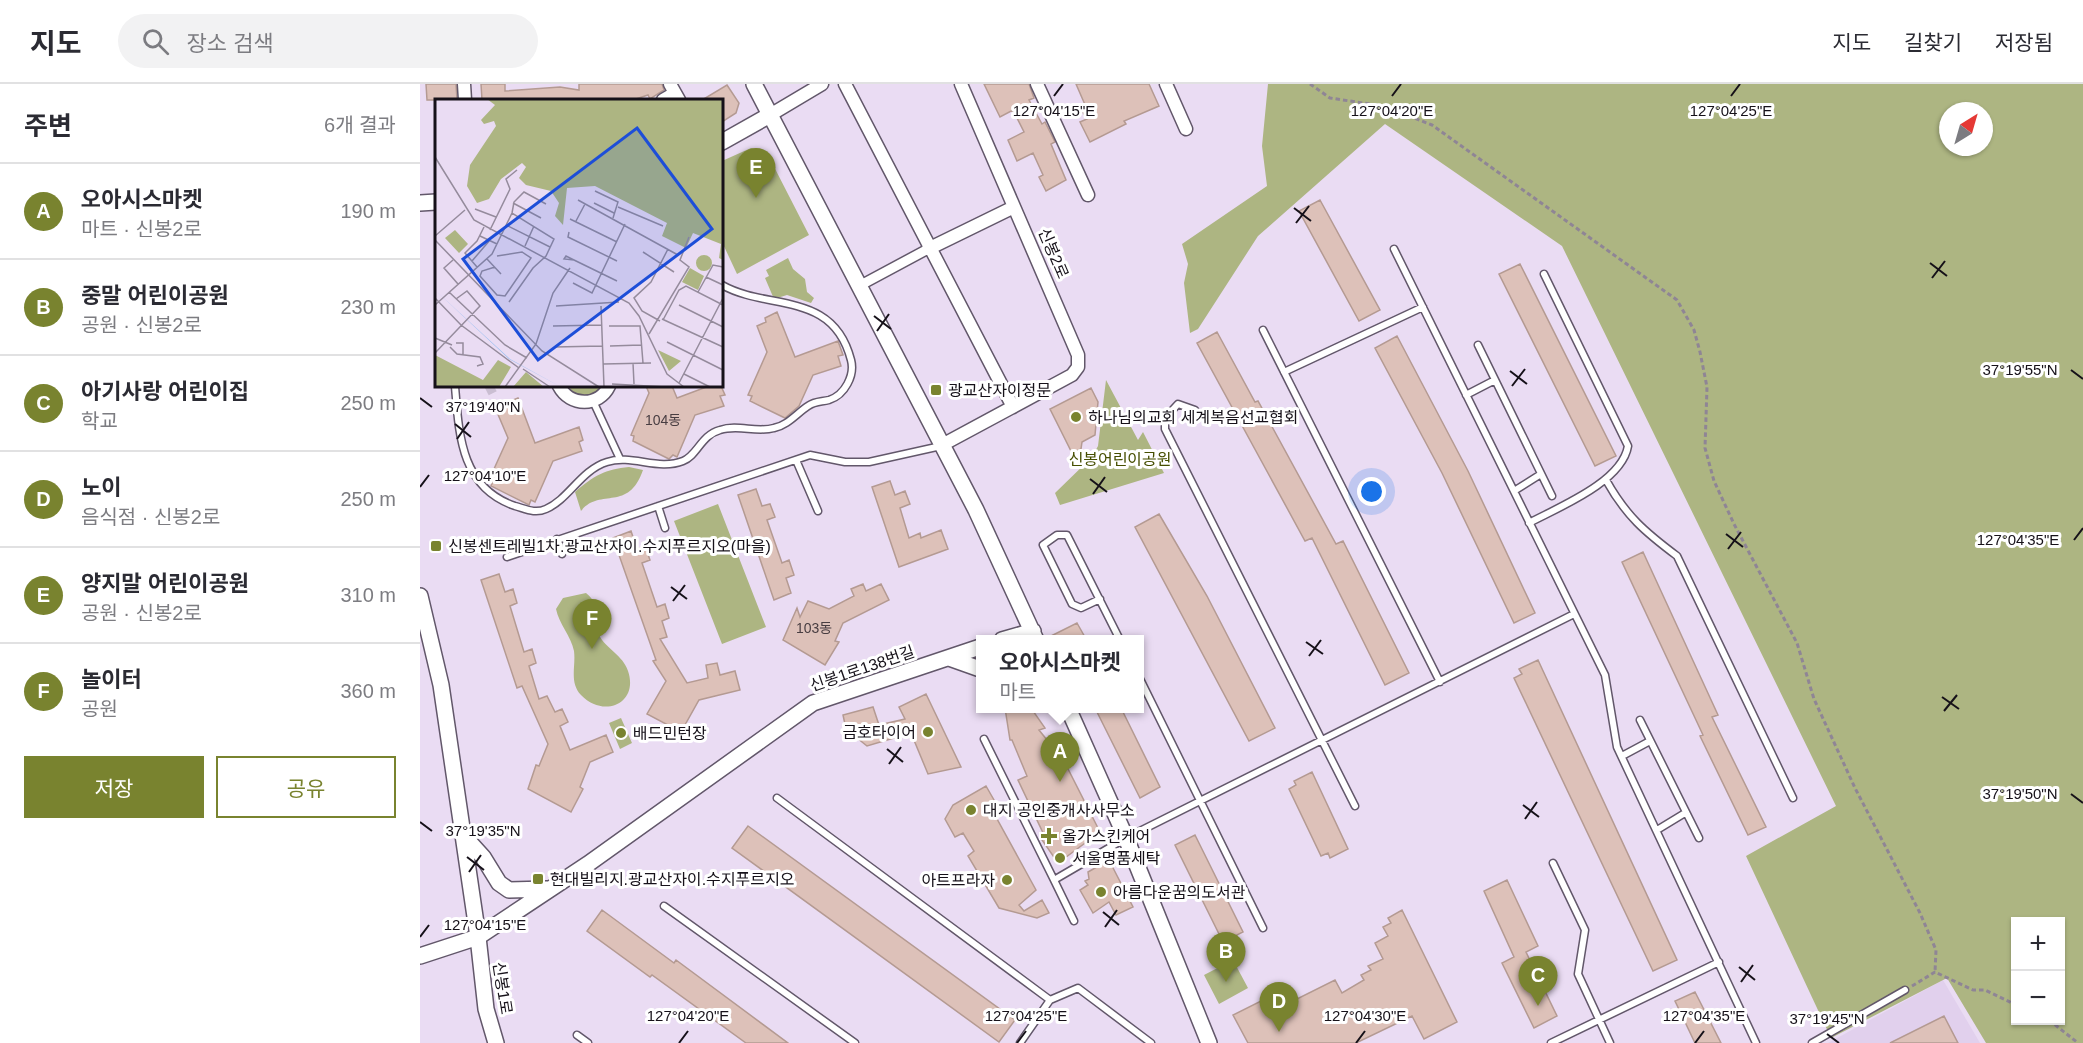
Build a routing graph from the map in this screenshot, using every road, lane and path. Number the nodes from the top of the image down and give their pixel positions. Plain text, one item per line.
1 (464, 84) edge
2 (754, 84) edge
3 (822, 84) edge
4 (844, 84) edge
5 (961, 84) edge
6 (1037, 84) edge
7 (1166, 84) edge
8 (1310, 84) edge
9 (465, 99) edge
10 (770, 115) junction
11 (1186, 129) dead end
12 (723, 141) edge
13 (1088, 195) dead end
14 (435, 202) edge
15 (420, 203) edge
16 (1014, 207) junction
17 (928, 249) junction
18 (1394, 249) dead end
19 (1544, 274) dead end
20 (723, 285) edge
21 (860, 286) junction
22 (1423, 307) junction
23 (1263, 330) dead end
24 (1478, 345) dead end
25 (1284, 372) junction
26 (1495, 380) junction
27 (455, 387) edge
28 (560, 387) edge
29 (608, 387) edge
30 (1466, 395) junction
31 (594, 401) junction
32 (1013, 407) junction
33 (1195, 410) dead end
34 (942, 445) junction
35 (620, 459) junction
36 (796, 460) junction
37 (1541, 474) junction
38 (1606, 480) junction
39 (1514, 491) junction
40 (1552, 496) dead end
41 (658, 506) junction
42 (818, 511) dead end
43 (1529, 524) junction
44 (665, 528) dead end
45 (557, 539) junction
46 (562, 554) dead end
47 (507, 557) dead end
48 (420, 596) edge
49 (1100, 599) junction
50 (1574, 614) junction
51 (1035, 635) edge
52 (1118, 635) edge
53 (976, 649) edge
54 (949, 658) junction
55 (976, 667) edge
56 (1440, 682) junction
57 (1144, 688) edge
58 (1070, 713) edge
59 (1640, 720) dead end
60 (984, 739) dead end
61 (1324, 740) junction
62 (1650, 741) junction
63 (1622, 756) junction
64 (777, 798) dead end
65 (1793, 798) dead end
66 (1200, 802) junction
67 (1355, 806) dead end
68 (1685, 813) junction
69 (1657, 830) junction
70 (463, 836) junction
71 (1126, 838) junction
72 (1699, 838) dead end
73 (1553, 863) dead end
74 (1054, 880) junction
75 (550, 889) junction
76 (664, 906) dead end
77 (1074, 921) dead end
78 (1263, 928) dead end
79 (478, 937) junction
80 (420, 956) edge
81 (1719, 962) junction
82 (1935, 972) junction
83 (1905, 990) joint
84 (1050, 1000) junction
85 (2011, 1003) edge
86 (1599, 1020) junction
87 (2055, 1025) edge
88 (577, 1035) dead end
89 (496, 1043) edge
90 (588, 1043) edge
91 (855, 1043) edge
92 (1020, 1043) edge
93 (1151, 1043) edge
94 (1209, 1043) edge
95 (1551, 1043) edge
96 (1610, 1043) edge
97 (1756, 1043) edge
98 (1812, 1043) edge
99 (2078, 1043) edge

1 - 9 street
2 - 10 street
3 - 10 street
4 - 17 street
5 - 16 street, 신봉2로
6 - 13 street
7 - 11 street
8 - 82 path
10 - 12 street
10 - 21 street
14 - 15 street
16 - 17 street
16 - 32 street, 신봉2로
17 - 21 street
17 - 32 street
18 - 22 lane
19 - 38 lane
20 - 35 lane
21 - 34 street
22 - 25 lane
22 - 30 lane
23 - 25 lane
24 - 26 lane
25 - 56 lane
26 - 30 lane
26 - 37 lane
27 - 35 lane
28 - 31 street
29 - 31 street
30 - 39 lane
31 - 35 lane
32 - 34 street, 신봉2로
33 - 61 lane
34 - 36 lane
34 - 51 street
36 - 41 lane
36 - 42 lane
37 - 39 lane
37 - 40 lane
38 - 43 lane
38 - 65 lane
39 - 43 lane
41 - 44 lane
41 - 45 lane
43 - 50 lane
45 - 46 lane
45 - 47 lane
48 - 70 street, 신봉1로
49 - 49 lane
49 - 52 lane
50 - 56 lane
50 - 63 lane
53 - 54 street, 신봉1로138번길
54 - 55 street
54 - 75 street, 신봉1로138번길
56 - 61 lane
57 - 66 lane
58 - 71 street
59 - 62 lane
60 - 74 lane
61 - 66 lane
61 - 67 lane
62 - 63 lane
62 - 68 lane
63 - 69 lane
64 - 84 lane
66 - 71 lane
66 - 78 lane
68 - 69 lane
68 - 72 lane
69 - 81 lane
70 - 75 street
70 - 79 street, 신봉1로
71 - 74 lane
71 - 94 street
73 - 86 lane
74 - 77 lane
75 - 79 street, 신봉1로138번길
76 - 91 lane
79 - 80 street
79 - 89 street, 신봉1로
81 - 86 lane
81 - 97 lane
82 - 83 path
82 - 85 path
83 - 98 lane
84 - 92 lane
84 - 93 lane
86 - 95 lane
86 - 96 lane
87 - 99 path
88 - 90 lane

